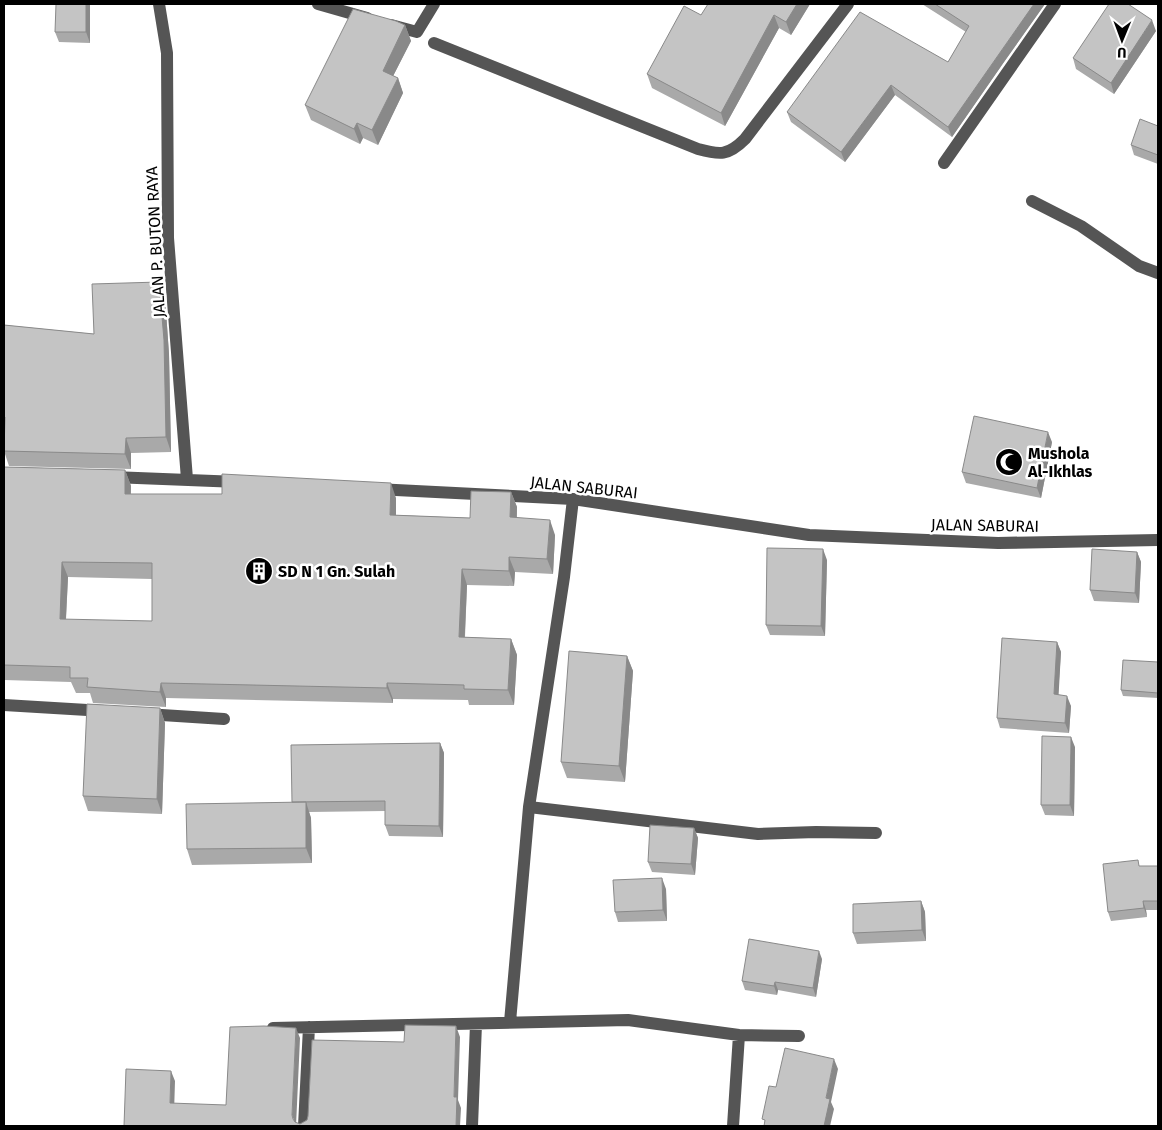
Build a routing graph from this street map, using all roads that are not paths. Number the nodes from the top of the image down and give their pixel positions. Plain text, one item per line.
1 (159, 4) edge
2 (318, 4) edge
3 (434, 4) edge
4 (848, 4) edge
5 (1055, 4) edge
6 (434, 43) dead end
7 (944, 163) dead end
8 (1032, 202) dead end
9 (1158, 273) edge
10 (100, 477) edge
11 (187, 480) junction
12 (246, 482) edge
13 (365, 489) edge
14 (573, 499) junction
15 (1158, 540) edge
16 (4, 705) edge
17 (119, 712) edge
18 (138, 713) edge
19 (224, 719) dead end
20 (529, 807) junction
21 (876, 833) dead end
22 (510, 1022) junction
23 (476, 1024) junction
24 (309, 1027) junction
25 (260, 1029) edge
26 (739, 1035) junction
27 (799, 1036) dead end
28 (304, 1126) edge
29 (472, 1126) edge
30 (732, 1126) edge

1 - 11 street, JALAN P. BUTON RAYA
2 - 3 street
4 - 6 street
5 - 7 street
8 - 9 street
10 - 11 street
11 - 12 street
13 - 14 street, JALAN SABURAI
14 - 15 street, JALAN SABURAI
14 - 20 street
16 - 17 street
18 - 19 street
20 - 21 street
20 - 22 street
22 - 23 street
22 - 26 street
23 - 24 street
23 - 29 street
24 - 25 street
24 - 28 street
26 - 27 street
26 - 30 street

